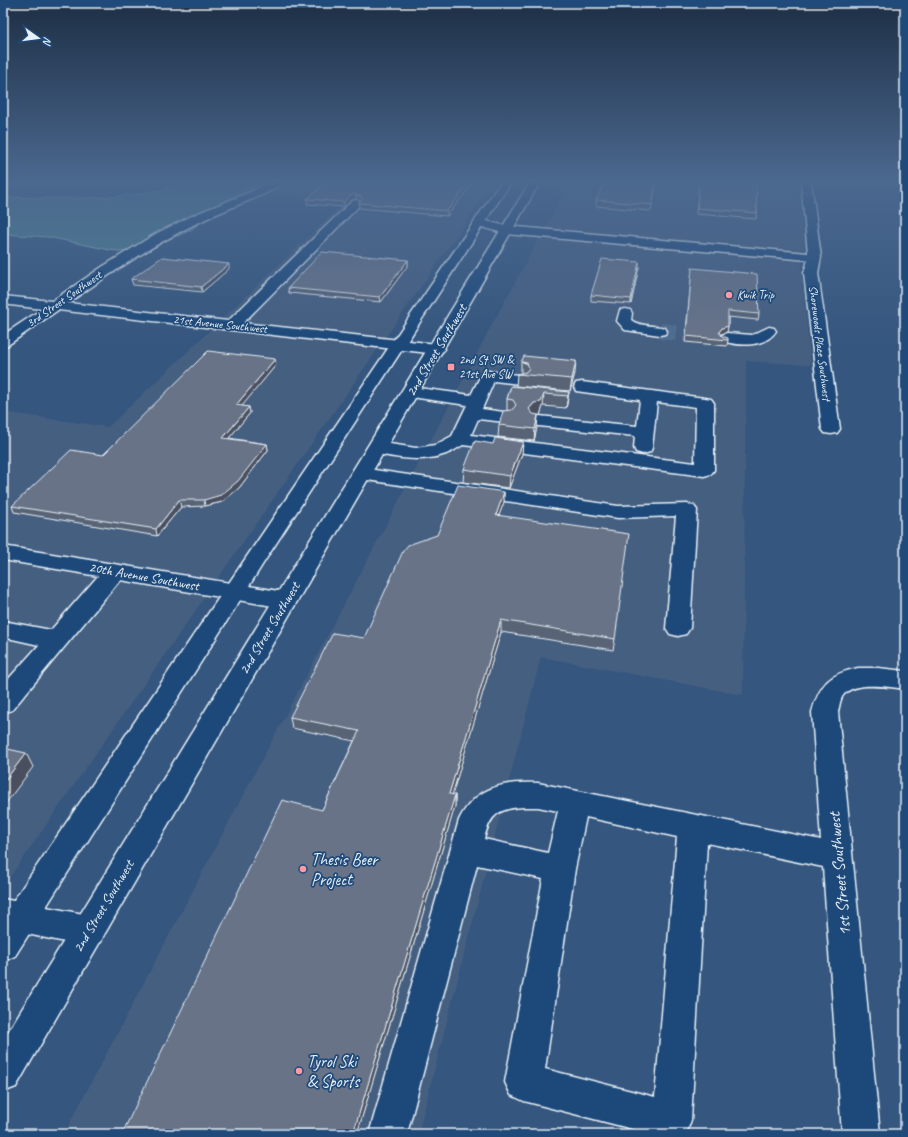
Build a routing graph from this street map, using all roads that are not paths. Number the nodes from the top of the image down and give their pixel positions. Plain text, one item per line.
1 (163, 235) edge
2 (323, 235) edge
3 (471, 235) edge
4 (503, 235) edge
5 (613, 235) edge
6 (813, 235) edge
7 (815, 252) junction
8 (3, 300) edge
9 (55, 306) junction
10 (625, 313) dead end
11 (231, 326) junction
12 (660, 331) tunnel mouth
13 (769, 331) dead end
14 (727, 338) tunnel mouth
15 (3, 342) edge
16 (398, 344) junction
17 (437, 349) junction
18 (519, 379) dead end
19 (582, 387) dead end
20 (411, 392) junction
21 (530, 393) edge
22 (480, 394) junction
23 (569, 398) edge
24 (649, 401) junction
25 (505, 417) edge
26 (539, 421) edge
27 (831, 429) dead end
28 (645, 432) junction
29 (460, 439) junction
30 (377, 448) junction
31 (642, 463) junction
32 (361, 474) junction
33 (3, 553) edge
34 (115, 571) junction
35 (234, 591) junction
36 (285, 600) junction
37 (678, 628) dead end
38 (3, 629) edge
39 (57, 640) junction
40 (905, 680) edge
41 (3, 703) edge
42 (574, 803) junction
43 (693, 827) junction
44 (466, 849) junction
45 (838, 857) junction
46 (560, 869) junction
47 (12, 916) edge
48 (89, 931) junction
49 (3, 944) edge
50 (3, 1074) edge
51 (388, 1134) edge
52 (861, 1134) edge

1 - 9 street, 3rd Street Southwest
2 - 11 street
3 - 16 street
4 - 17 street, 2nd Street Southwest
5 - 7 street
6 - 7 street, Shorewoods Place Southwest
7 - 27 street, Shorewoods Place Southwest
8 - 9 street, 21st Avenue Southwest
9 - 11 street, 21st Avenue Southwest
9 - 15 street, 3rd Street Southwest
10 - 12 street
11 - 16 street, 21st Avenue Southwest
13 - 14 street
16 - 17 street, 21st Avenue Southwest
16 - 35 street
17 - 20 street, 2nd Street Southwest
18 - 22 street
19 - 24 street
20 - 22 street
20 - 30 street, 2nd Street Southwest
21 - 22 street
22 - 25 street
22 - 29 street
23 - 24 street
24 - 28 street
24 - 31 street
26 - 28 street
28 - 31 street
29 - 30 street
29 - 31 street
30 - 32 street, 2nd Street Southwest
32 - 36 street, 2nd Street Southwest
32 - 37 street
33 - 34 street, 20th Avenue Southwest
34 - 35 street, 20th Avenue Southwest
34 - 39 street
35 - 36 street, 20th Avenue Southwest
35 - 47 street
36 - 48 street, 2nd Street Southwest
38 - 39 street
39 - 41 street
40 - 45 street, 1st Street Southwest
42 - 43 street
42 - 44 street
42 - 46 street
43 - 45 street
43 - 46 street
44 - 46 street
44 - 51 street
45 - 52 street, 1st Street Southwest
47 - 48 street
47 - 49 street
48 - 50 street, 2nd Street Southwest

